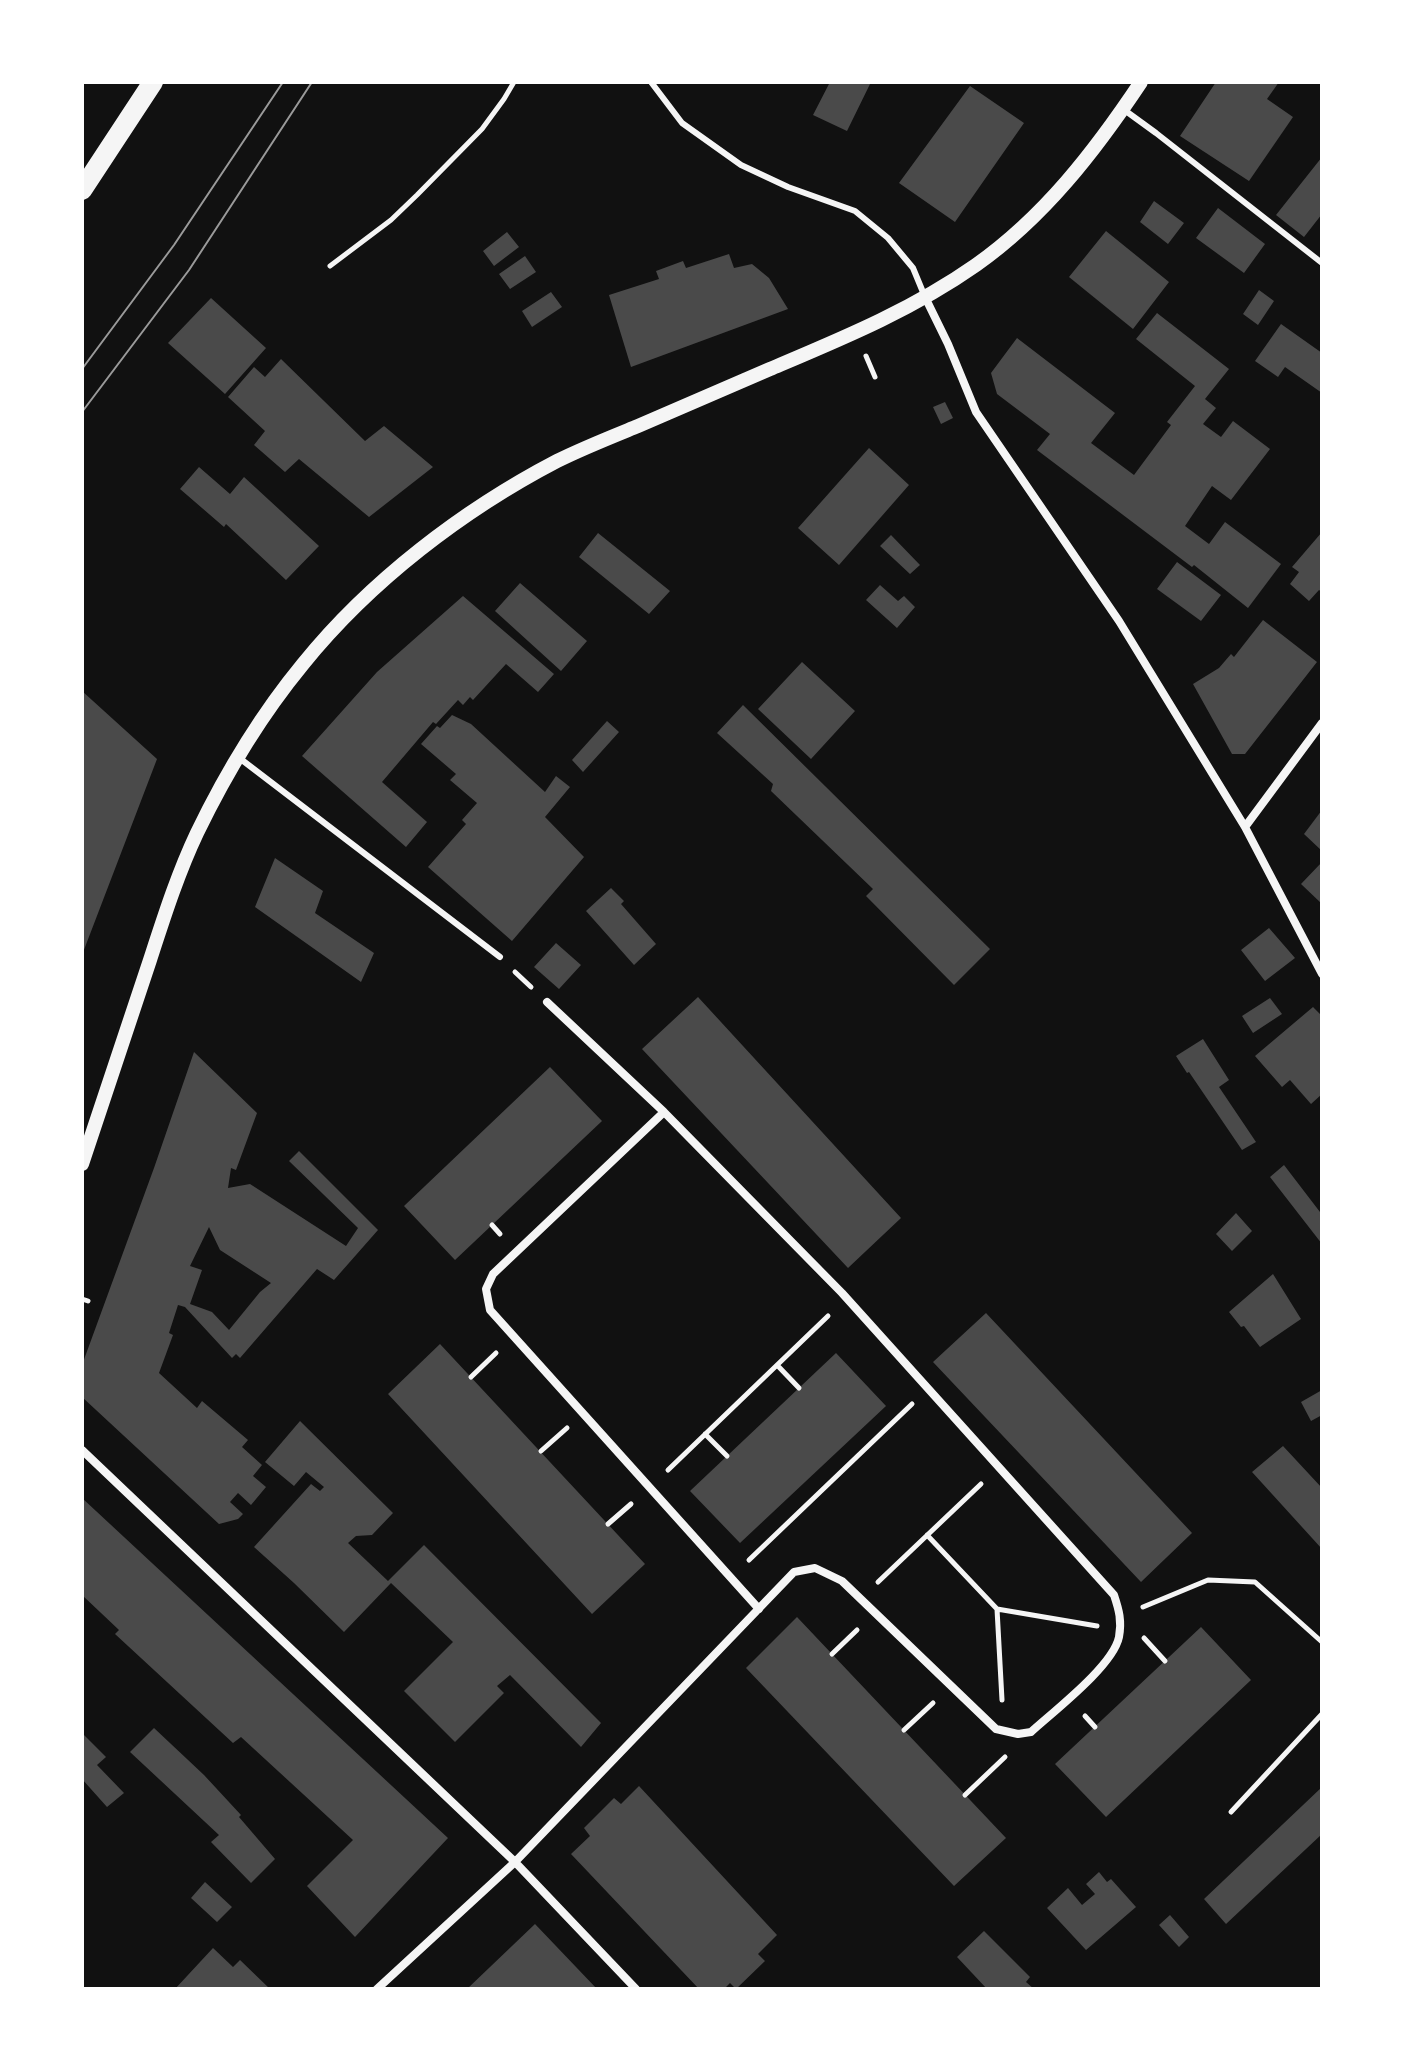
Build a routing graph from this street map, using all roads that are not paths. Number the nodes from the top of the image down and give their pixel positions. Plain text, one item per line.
1 (153, 82) edge
2 (651, 82) edge
3 (1141, 82) edge
4 (1123, 109) junction
5 (82, 190) edge
6 (1322, 263) edge
7 (925, 297) junction
8 (1322, 723) edge
9 (238, 757) junction
10 (1245, 827) junction
11 (500, 957) road end
12 (1322, 974) edge
13 (547, 1002) road end
14 (664, 1112) junction
15 (82, 1164) edge
16 (82, 1450) edge
17 (759, 1609) junction
18 (515, 1862) junction
19 (377, 1989) edge
20 (636, 1989) edge

1 - 5 main road
2 - 7 lane
3 - 4 street
4 - 6 lane
4 - 7 street
7 - 9 street
7 - 10 street
8 - 10 street
9 - 11 lane
9 - 15 street
10 - 12 street
13 - 14 street
14 - 17 street
14 - 17 street
16 - 18 street
17 - 18 street
18 - 19 street
18 - 20 street

